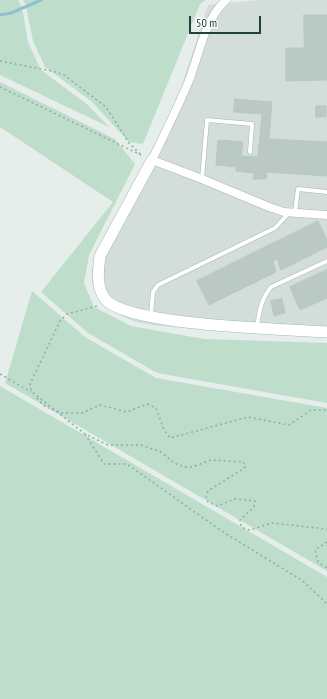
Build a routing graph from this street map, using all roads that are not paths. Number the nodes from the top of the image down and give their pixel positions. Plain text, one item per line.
1 (226, 0) edge
2 (250, 152) dead end
3 (146, 159) junction
4 (202, 179) junction
5 (327, 192) edge
6 (293, 212) junction
7 (327, 215) edge
8 (327, 261) edge
9 (151, 317) junction
10 (256, 327) junction
11 (327, 332) edge

1 - 3 street
2 - 4 lane
3 - 4 street
3 - 9 street
4 - 6 street
5 - 6 lane
6 - 7 street
6 - 9 lane
8 - 10 lane
9 - 10 street
10 - 11 street

